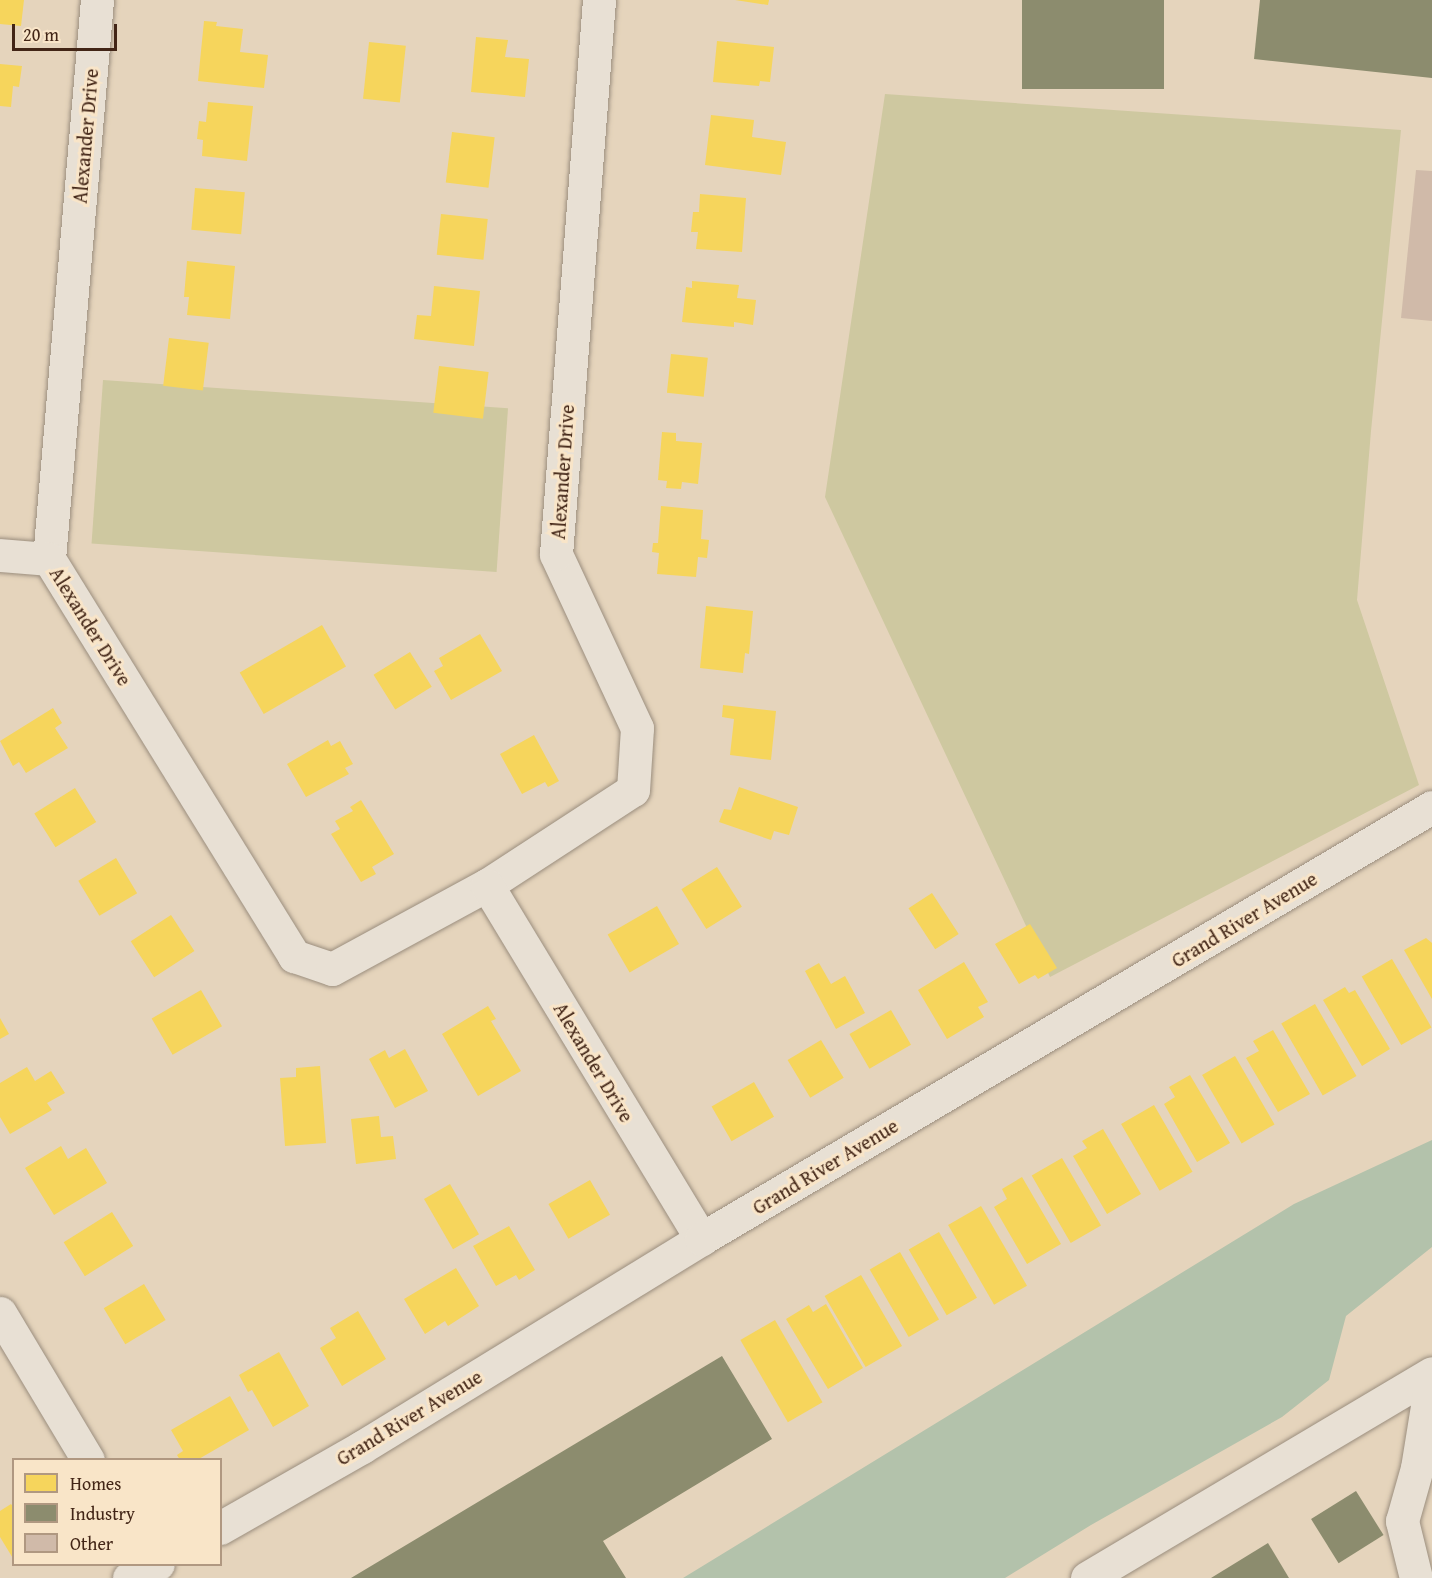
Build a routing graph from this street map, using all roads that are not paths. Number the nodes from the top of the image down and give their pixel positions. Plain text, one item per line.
1 (97, 0) edge
2 (599, 0) edge
3 (0, 555) edge
4 (49, 559) junction
5 (1432, 807) edge
6 (487, 885) junction
7 (701, 1239) junction
8 (0, 1313) edge
9 (1432, 1374) edge
10 (87, 1458) edge
11 (222, 1527) edge
12 (1088, 1578) edge
13 (1416, 1578) edge

1 - 4 street, Alexander Drive
2 - 6 street, Alexander Drive
3 - 4 street
4 - 6 street, Alexander Drive
5 - 7 street, Grand River Avenue
6 - 7 street, Alexander Drive
7 - 11 street, Grand River Avenue
8 - 10 street
9 - 12 street
9 - 13 street

